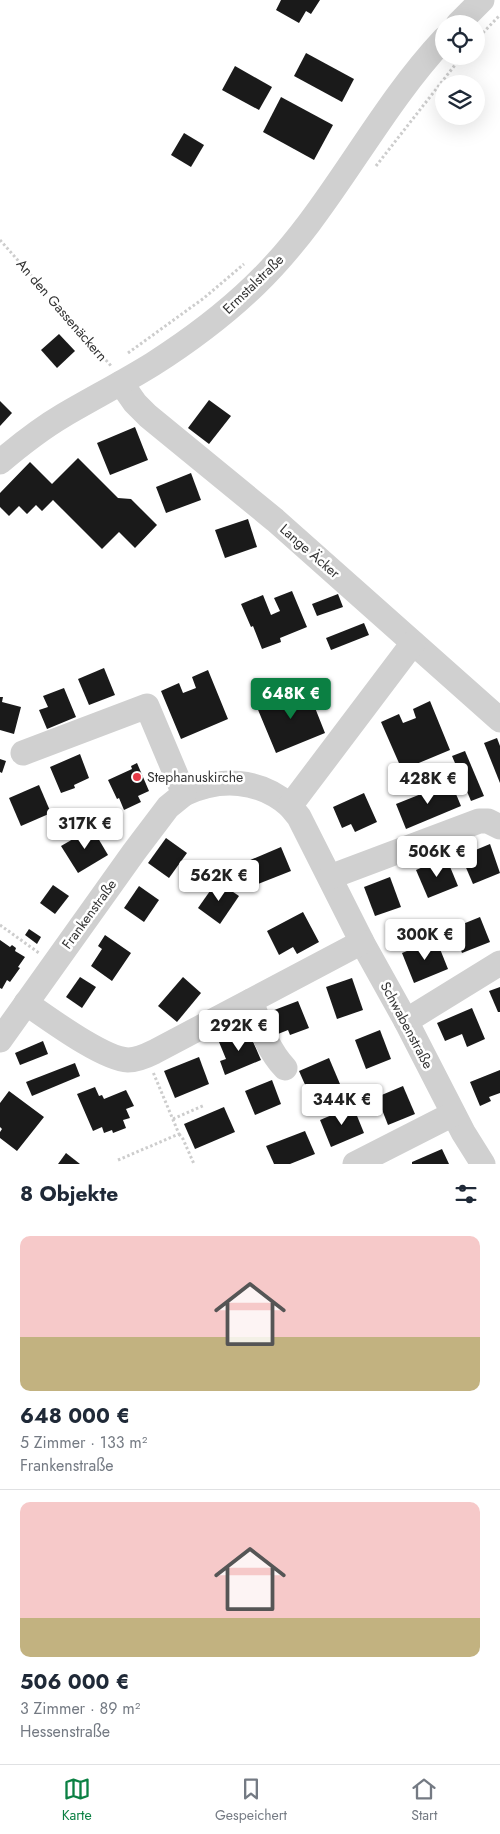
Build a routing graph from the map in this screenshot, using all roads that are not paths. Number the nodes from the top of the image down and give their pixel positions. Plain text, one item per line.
1 (482, 0) edge
2 (467, 15) edge
3 (435, 50) edge
4 (119, 373) junction
5 (0, 462) edge
6 (413, 643) junction
7 (500, 720) edge
8 (23, 753) dead end
9 (184, 794) junction
10 (290, 806) junction
11 (500, 827) edge
12 (330, 877) junction
13 (362, 942) junction
14 (500, 963) edge
15 (251, 1001) junction
16 (26, 1003) junction
17 (406, 1021) junction
18 (0, 1040) edge
19 (285, 1068) dead end
20 (453, 1114) junction
21 (355, 1164) edge
22 (483, 1164) edge

1 - 2 street
3 - 4 street, Ermstalstraße
4 - 5 street, Ermstalstraße
4 - 6 street, Lange Äcker
6 - 7 street, Lange Äcker
6 - 10 street
8 - 9 street
9 - 10 street, Frankenstraße
9 - 16 street, Frankenstraße
10 - 12 street, Schwabenstraße
11 - 12 street
12 - 13 street, Schwabenstraße
13 - 15 street
13 - 17 street, Schwabenstraße
14 - 17 street
15 - 16 street
15 - 19 street
16 - 18 street, Frankenstraße
17 - 20 street, Schwabenstraße
20 - 21 street
20 - 22 street, Schwabenstraße

